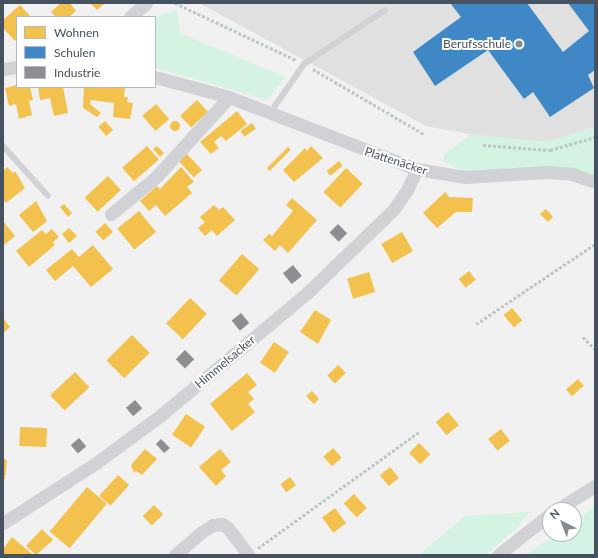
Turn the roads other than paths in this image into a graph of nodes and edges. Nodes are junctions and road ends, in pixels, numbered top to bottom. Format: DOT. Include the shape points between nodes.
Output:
graph roads {
  1 [pos="146,3"];
  2 [pos="385,10"];
  3 [pos="131,16"];
  4 [pos="16,67"];
  5 [pos="3,69"];
  6 [pos="156,77"];
  7 [pos="229,97"];
  8 [pos="270,113"];
  9 [pos="3,146"];
  10 [pos="417,169"];
  11 [pos="595,182"];
  12 [pos="48,196"];
  13 [pos="111,214"];
  14 [pos="595,486"];
  15 [pos="569,502"];
  16 [pos="542,520"];
  17 [pos="3,523"];
  18 [pos="251,554"];
  19 [pos="175,555"];
  20 [pos="498,555"];
  1 -- 3 [label="street"];
  2 -- 8 [label="lane" via="304,64"];
  4 -- 5 [label="street"];
  6 -- 7 [label="street, Plattenäcker"];
  7 -- 8 [label="street, Plattenäcker"];
  7 -- 13 [label="street" via="156,176"];
  8 -- 10 [label="street, Plattenäcker"];
  9 -- 12 [label="lane"];
  10 -- 11 [label="street, Plattenäcker" via="464,176 546,172 572,174"];
  10 -- 17 [label="street, Himmelsacker" via="407,190 392,210 307,293 161,415 84,471"];
  14 -- 15 [label="street"];
  16 -- 20 [label="street"];
  18 -- 19 [label="street" via="222,524 213,525"];
}
